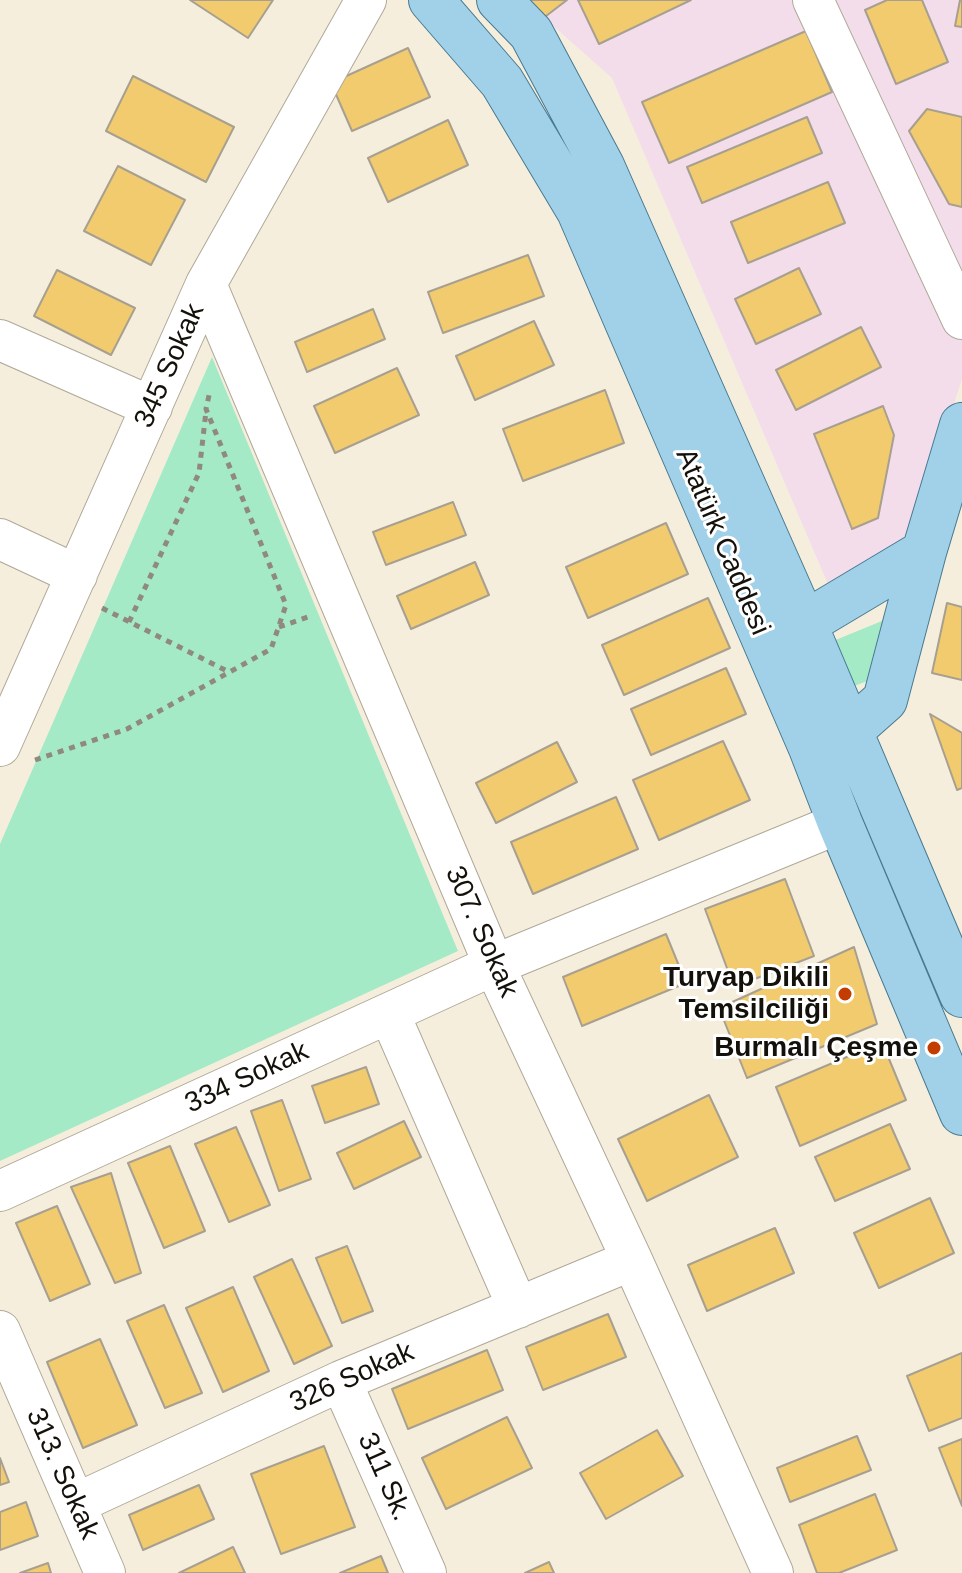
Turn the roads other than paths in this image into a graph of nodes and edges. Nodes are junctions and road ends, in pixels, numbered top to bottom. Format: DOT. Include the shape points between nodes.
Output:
graph roads {
  1 [pos="366,0"];
  2 [pos="431,0"];
  3 [pos="499,0"];
  4 [pos="813,0"];
  5 [pos="206,284"];
  6 [pos="962,319"];
  7 [pos="0,340"];
  8 [pos="152,407"];
  9 [pos="962,425"];
  10 [pos="0,539"];
  11 [pos="924,552"];
  12 [pos="73,583"];
  13 [pos="805,625"];
  14 [pos="767,645"];
  15 [pos="830,739"];
  16 [pos="14,754"];
  17 [pos="840,823"];
  18 [pos="494,965"];
  19 [pos="962,995"];
  20 [pos="389,1013"];
  21 [pos="962,1113"];
  22 [pos="0,1191"];
  23 [pos="632,1260"];
  24 [pos="518,1308"];
  25 [pos="0,1331"];
  26 [pos="341,1381"];
  27 [pos="75,1504"];
  28 [pos="105,1573"];
  29 [pos="426,1573"];
  30 [pos="773,1573"];
  1 -- 5 [label="street, 345 Sokak"];
  2 -- 14 [label="main road, Atatürk Caddesi" via="502,82 579,211"];
  3 -- 13 [label="main road, Atatürk Caddesi" via="531,33 602,166"];
  4 -- 6 [label="street"];
  5 -- 8 [label="street, 345 Sokak"];
  5 -- 18 [label="street, 307. Sokak"];
  7 -- 8 [label="street"];
  8 -- 12 [label="street, 345 Sokak"];
  9 -- 11 [label="main road"];
  10 -- 12 [label="street"];
  11 -- 13 [label="main road"];
  11 -- 15 [label="main road" via="885,700"];
  12 -- 16 [label="street, 345 Sokak"];
  13 -- 14 [label="main road"];
  13 -- 15 [label="main road, Atatürk Caddesi"];
  14 -- 15 [label="main road, Atatürk Caddesi"];
  15 -- 17 [label="main road, Atatürk Caddesi"];
  15 -- 19 [label="main road, Atatürk Caddesi"];
  17 -- 18 [label="street, 334 Sokak"];
  17 -- 21 [label="main road, Atatürk Caddesi"];
  18 -- 20 [label="street, 334 Sokak"];
  18 -- 23 [label="street, 307. Sokak"];
  20 -- 22 [label="street, 334 Sokak"];
  20 -- 24 [label="street"];
  23 -- 24 [label="street, 326 Sokak"];
  23 -- 30 [label="street, 307. Sokak"];
  24 -- 26 [label="street, 326 Sokak"];
  25 -- 27 [label="street, 313. Sokak"];
  26 -- 27 [label="street, 326 Sokak"];
  26 -- 29 [label="street, 311 Sk."];
  27 -- 28 [label="street, 313. Sokak"];
}
